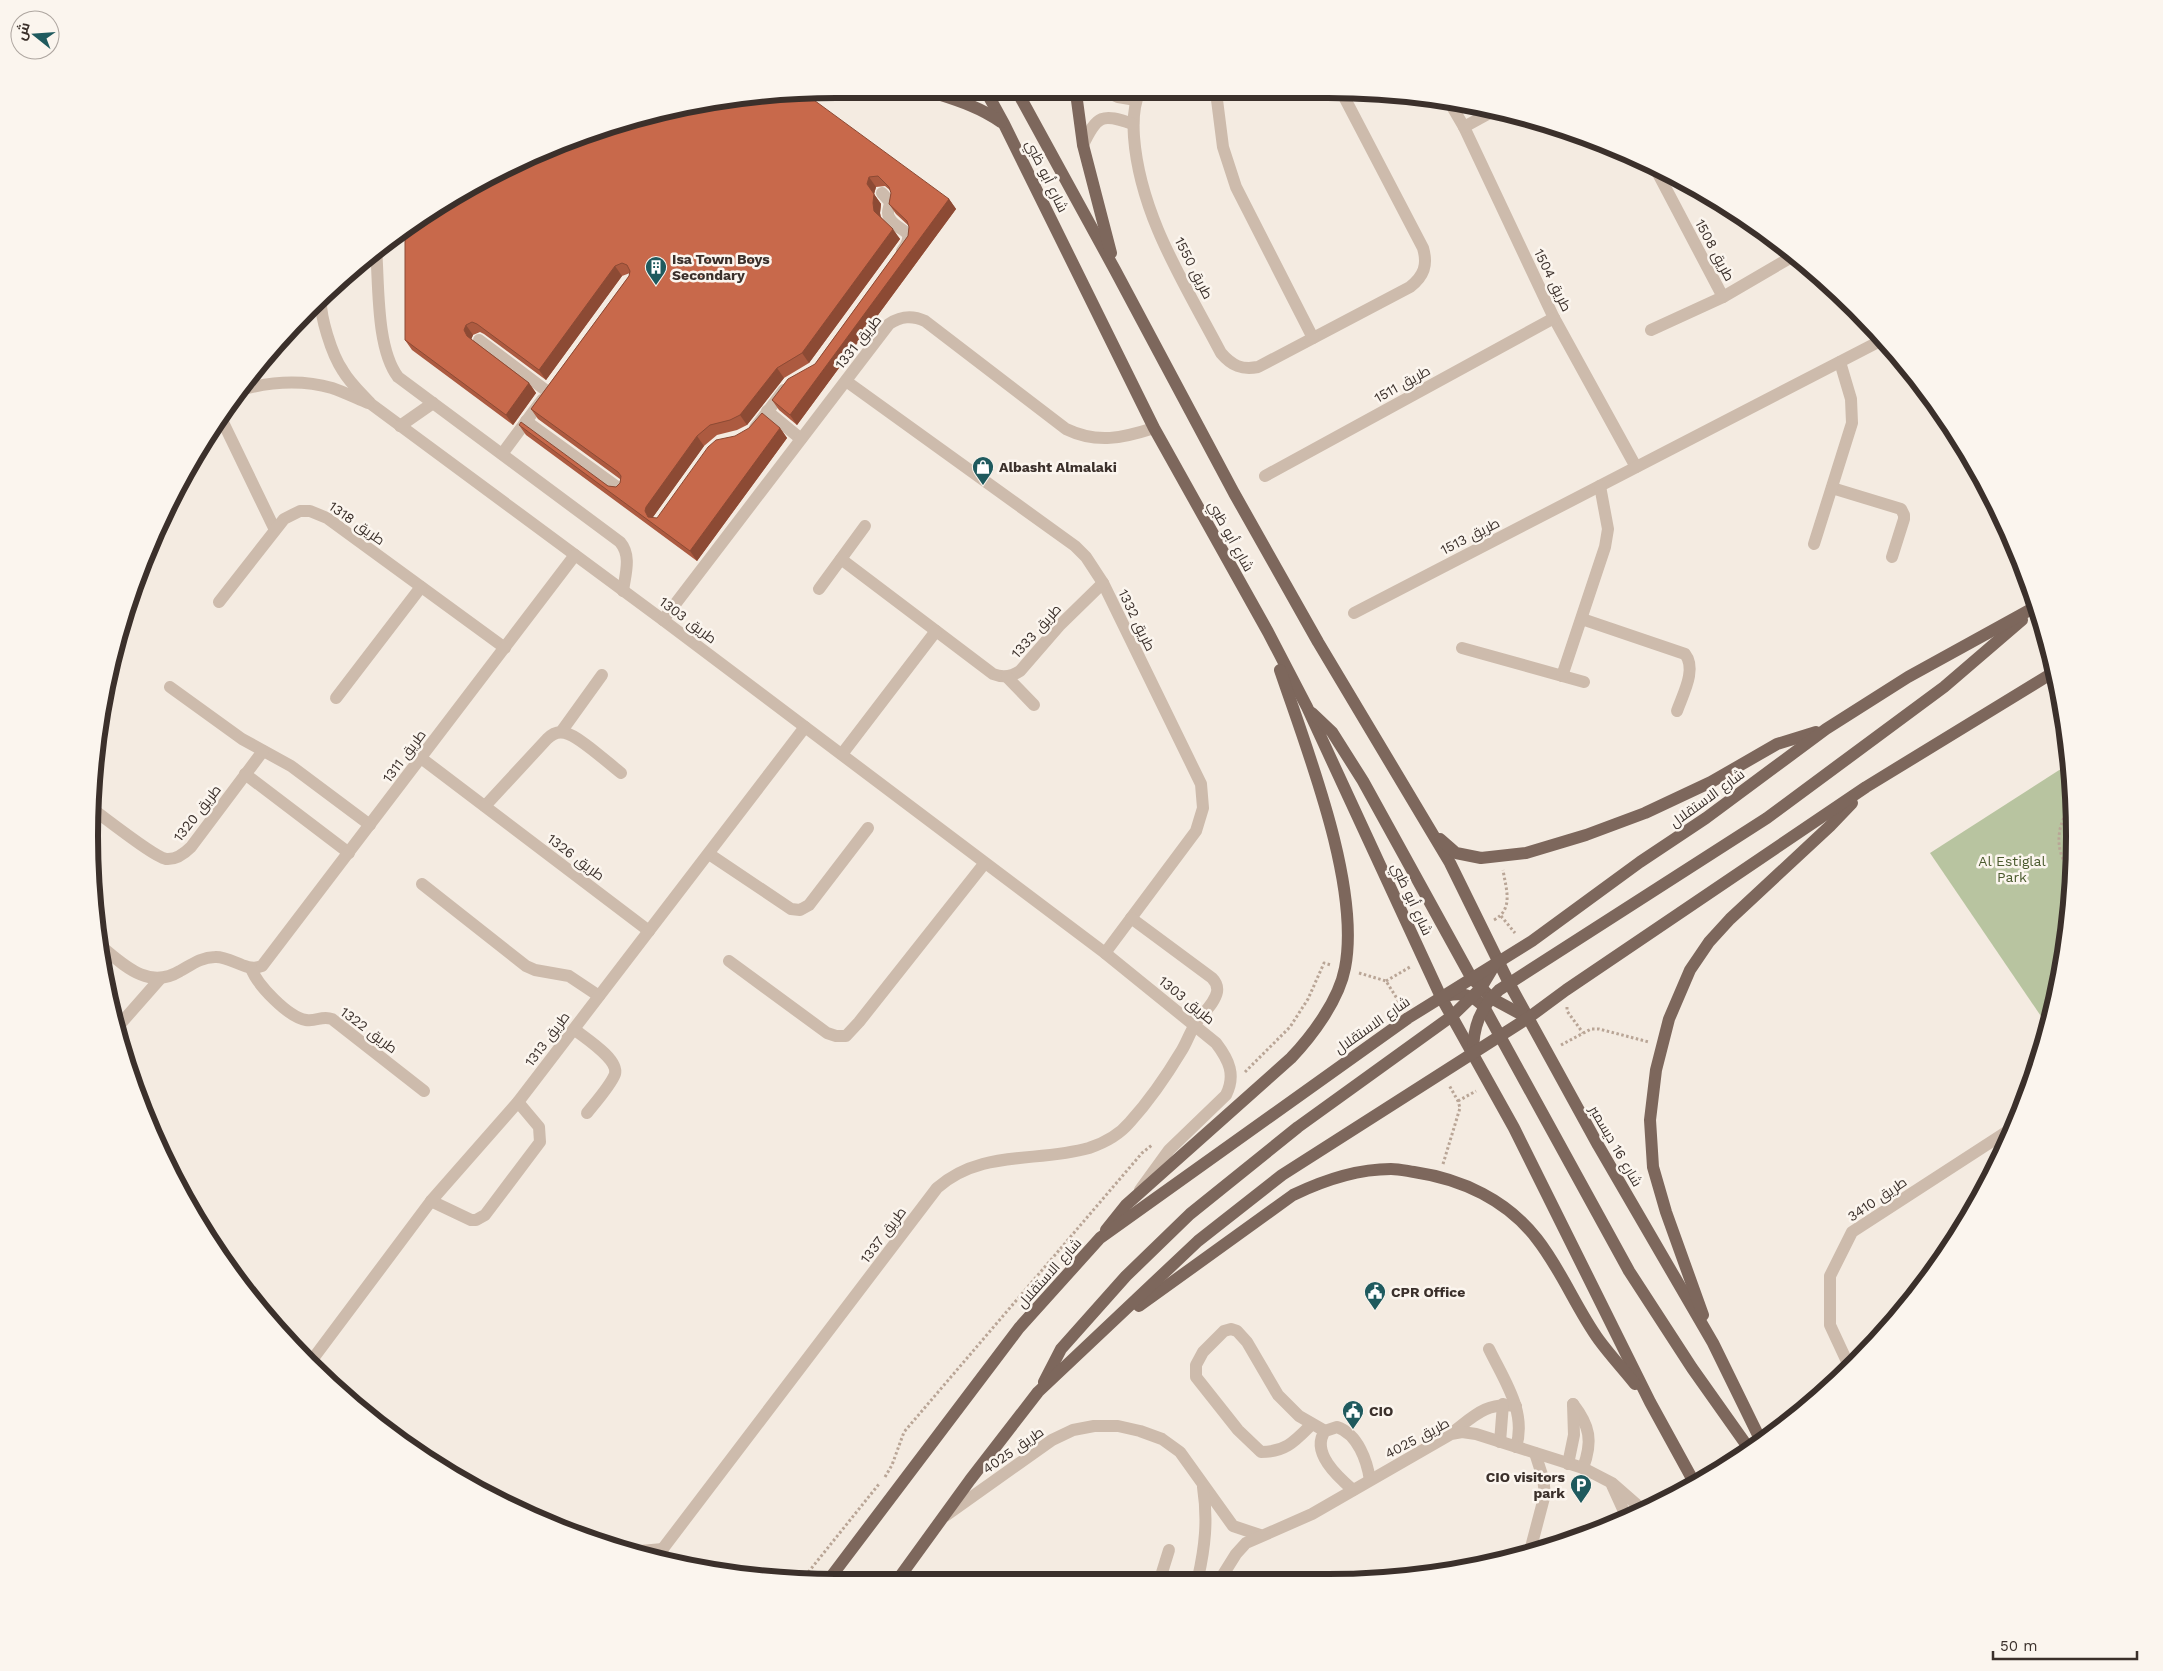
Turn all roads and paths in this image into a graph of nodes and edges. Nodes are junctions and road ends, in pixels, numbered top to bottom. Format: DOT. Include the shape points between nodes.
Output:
graph roads {
  1 [pos="949,98"];
  2 [pos="991,98"];
  3 [pos="1021,98"];
  4 [pos="1077,98"];
  5 [pos="1138,98"];
  6 [pos="1217,98"];
  7 [pos="1345,98"];
  8 [pos="1454,109"];
  9 [pos="1485,115"];
  10 [pos="1004,124"];
  11 [pos="1133,124"];
  12 [pos="1464,127"];
  13 [pos="1083,145"];
  14 [pos="1660,177"];
  15 [pos="882,193"];
  16 [pos="377,258"];
  17 [pos="896,258"];
  18 [pos="1788,259"];
  19 [pos="1115,270"];
  20 [pos="1722,297"];
  21 [pos="321,307"];
  22 [pos="1554,318"];
  23 [pos="1651,330"];
  24 [pos="1313,338"];
  25 [pos="479,340"];
  26 [pos="1876,343"];
  27 [pos="1840,362"];
  28 [pos="794,380"];
  29 [pos="846,381"];
  30 [pos="249,387"];
  31 [pos="433,403"];
  32 [pos="370,404"];
  33 [pos="768,411"];
  34 [pos="526,421"];
  35 [pos="223,423"];
  36 [pos="400,426"];
  37 [pos="1154,428"];
  38 [pos="746,435"];
  39 [pos="801,439"];
  40 [pos="502,454"];
  41 [pos="1636,467"];
  42 [pos="1265,476"];
  43 [pos="1600,486"];
  44 [pos="1832,488"];
  45 [pos="620,489"];
  46 [pos="865,526"];
  47 [pos="275,530"];
  48 [pos="1814,544"];
  49 [pos="575,555"];
  50 [pos="1892,557"];
  51 [pos="841,559"];
  52 [pos="1103,583"];
  53 [pos="421,587"];
  54 [pos="819,589"];
  55 [pos="622,591"];
  56 [pos="219,602"];
  57 [pos="2030,611"];
  58 [pos="2030,612"];
  59 [pos="1354,613"];
  60 [pos="1582,619"];
  61 [pos="663,620"];
  62 [pos="936,631"];
  63 [pos="1268,632"];
  64 [pos="505,648"];
  65 [pos="1462,648"];
  66 [pos="602,675"];
  67 [pos="1562,676"];
  68 [pos="2047,676"];
  69 [pos="1007,677"];
  70 [pos="1584,682"];
  71 [pos="170,687"];
  72 [pos="336,698"];
  73 [pos="1034,705"];
  74 [pos="1307,708"];
  75 [pos="1677,710"];
  76 [pos="805,727"];
  77 [pos="1826,729"];
  78 [pos="562,732"];
  79 [pos="263,750"];
  80 [pos="842,754"];
  81 [pos="422,758"];
  82 [pos="621,773"];
  83 [pos="245,774"];
  84 [pos="1866,787"];
  85 [pos="485,806"];
  86 [pos="98,813"];
  87 [pos="2065,816"];
  88 [pos="1423,817"];
  89 [pos="370,825"];
  90 [pos="868,828"];
  91 [pos="349,853"];
  92 [pos="709,854"];
  93 [pos="2065,861"];
  94 [pos="1450,863"];
  95 [pos="984,864"];
  96 [pos="422,884"];
  97 [pos="1131,918"];
  98 [pos="649,931"];
  99 [pos="107,951"];
  100 [pos="1105,953"];
  101 [pos="729,961"];
  102 [pos="1497,961"];
  103 [pos="251,968"];
  104 [pos="1471,977"];
  105 [pos="159,980"];
  106 [pos="1509,983"];
  107 [pos="1477,992"];
  108 [pos="599,996"];
  109 [pos="1441,997"];
  110 [pos="1487,1002"];
  111 [pos="1452,1016"];
  112 [pos="1528,1018"];
  113 [pos="122,1022"];
  114 [pos="1195,1025"];
  115 [pos="574,1029"];
  116 [pos="1499,1036"];
  117 [pos="1473,1053"];
  118 [pos="424,1091"];
  119 [pos="518,1102"];
  120 [pos="587,1113"];
  121 [pos="2001,1135"];
  122 [pos="1136,1196"];
  123 [pos="431,1201"];
  124 [pos="1100,1238"];
  125 [pos="1100,1334"];
  126 [pos="1712,1343"];
  127 [pos="1489,1349"];
  128 [pos="314,1357"];
  129 [pos="1846,1360"];
  130 [pos="1038,1392"];
  131 [pos="1650,1402"];
  132 [pos="1510,1405"];
  133 [pos="1312,1424"];
  134 [pos="1325,1432"];
  135 [pos="1450,1434"];
  136 [pos="1758,1435"];
  137 [pos="1500,1442"];
  138 [pos="1745,1444"];
  139 [pos="1516,1447"];
  140 [pos="1535,1453"];
  141 [pos="1568,1464"];
  142 [pos="1583,1468"];
  143 [pos="1691,1477"];
  144 [pos="1370,1480"];
  145 [pos="1612,1483"];
  146 [pos="1203,1485"];
  147 [pos="1353,1490"];
  148 [pos="1637,1505"];
  149 [pos="1624,1511"];
  150 [pos="943,1518"];
  151 [pos="1260,1535"];
  152 [pos="1532,1544"];
  153 [pos="1168,1550"];
  154 [pos="661,1552"];
  155 [pos="833,1574"];
  156 [pos="902,1574"];
  157 [pos="1161,1574"];
  158 [pos="1199,1574"];
  159 [pos="1224,1574"];
  1 -- 10 [label="main road" via="982,110"];
  2 -- 10 [label="main road, شارع أبو ظبي"];
  3 -- 19 [label="main road, شارع أبو ظبي"];
  4 -- 13 [label="main road"];
  5 -- 11 [label="street, طريق 1550"];
  6 -- 24 [label="street" via="1223,147 1236,187"];
  7 -- 24 [label="street, طريق 1550" via="1426,259 1419,280 1410,287"];
  8 -- 12 [label="street, طريق 1504"];
  9 -- 12 [label="street"];
  10 -- 37 [label="main road, شارع أبو ظبي"];
  11 -- 13 [label="street" via="1114,117 1100,118"];
  11 -- 24 [label="street, طريق 1550" via="1141,181 1158,231 1228,362 1248,369 1258,367"];
  12 -- 22 [label="street, طريق 1504"];
  13 -- 19 [label="main road"];
  14 -- 20 [label="street, طريق 1508"];
  15 -- 17 [label="street" via="890,202 889,218 908,237"];
  16 -- 31 [label="street" via="386,356 398,377"];
  18 -- 20 [label="street"];
  19 -- 88 [label="main road, شارع أبو ظبي" via="1234,493 1318,642"];
  20 -- 23 [label="street"];
  21 -- 32 [label="street, طريق 1303" via="328,337 342,370"];
  22 -- 41 [label="street, طريق 1504"];
  22 -- 42 [label="street, طريق 1511"];
  25 -- 34 [label="street" via="551,388"];
  26 -- 27 [label="street, طريق 1513"];
  27 -- 41 [label="street, طريق 1513"];
  27 -- 44 [label="street" via="1851,399 1852,423"];
  28 -- 33 [label="street"];
  29 -- 37 [label="street, طريق 1331" via="889,324 911,317 926,322 1066,429 1096,439 1115,439"];
  29 -- 39 [label="street, طريق 1331"];
  29 -- 52 [label="street, طريق 1332" via="1075,546"];
  30 -- 32 [label="street, طريق 1303" via="264,383 298,383 332,388"];
  31 -- 36 [label="street"];
  31 -- 40 [label="street"];
  32 -- 36 [label="street, طريق 1303"];
  33 -- 38 [label="street"];
  33 -- 39 [label="street"];
  34 -- 40 [label="street"];
  34 -- 45 [label="street"];
  35 -- 47 [label="street"];
  36 -- 49 [label="street, طريق 1303"];
  37 -- 63 [label="main road, شارع أبو ظبي"];
  39 -- 61 [label="street, طريق 1331"];
  40 -- 55 [label="street" via="620,542 627,558"];
  41 -- 43 [label="street, طريق 1513"];
  43 -- 59 [label="street, طريق 1513"];
  43 -- 60 [label="street" via="1608,529"];
  44 -- 48 [label="street"];
  44 -- 50 [label="street" via="1901,509 1904,519"];
  46 -- 51 [label="street"];
  47 -- 53 [label="street, طريق 1318" via="291,514 319,513"];
  47 -- 56 [label="street, طريق 1318"];
  49 -- 55 [label="street, طريق 1303"];
  49 -- 64 [label="street, طريق 1311"];
  51 -- 54 [label="street"];
  51 -- 62 [label="street, طريق 1333"];
  52 -- 69 [label="street, طريق 1333" via="1059,626 1020,671"];
  52 -- 97 [label="street, طريق 1332" via="1204,796 1196,831"];
  53 -- 64 [label="street, طريق 1318"];
  53 -- 72 [label="street"];
  55 -- 61 [label="street, طريق 1303"];
  57 -- 77 [label="main road, شارع الاستقلال" via="1908,676"];
  58 -- 106 [label="main road" via="1944,687 1768,818"];
  60 -- 67 [label="street"];
  60 -- 75 [label="street" via="1685,654 1691,668"];
  61 -- 76 [label="street, طريق 1303"];
  62 -- 69 [label="street, طريق 1333" via="994,674"];
  62 -- 80 [label="street"];
  63 -- 74 [label="main road, شارع أبو ظبي"];
  63 -- 122 [label="main road" via="1311,764 1344,889 1348,925 1345,969 1326,1013 1309,1039"];
  64 -- 81 [label="street, طريق 1311"];
  65 -- 67 [label="street"];
  66 -- 78 [label="street"];
  67 -- 70 [label="street"];
  68 -- 84 [label="main road"];
  69 -- 73 [label="street"];
  71 -- 79 [label="street"];
  74 -- 104 [label="main road" via="1332,732 1363,781"];
  74 -- 109 [label="main road, شارع أبو ظبي"];
  76 -- 80 [label="street, طريق 1303"];
  76 -- 92 [label="street, طريق 1313"];
  77 -- 88 [label="main road" via="1777,744 1711,782 1645,813 1526,853 1481,858 1456,853 1445,845"];
  77 -- 102 [label="main road, شارع الاستقلال" via="1532,941"];
  78 -- 82 [label="street" via="572,735"];
  78 -- 85 [label="street" via="546,738"];
  79 -- 83 [label="street, طريق 1320"];
  79 -- 89 [label="street" via="291,766"];
  80 -- 95 [label="street, طريق 1303"];
  81 -- 85 [label="street, طريق 1326"];
  81 -- 89 [label="street, طريق 1311"];
  83 -- 86 [label="street, طريق 1320" via="190,847 174,858 159,856"];
  83 -- 91 [label="street"];
  84 -- 112 [label="main road"];
  84 -- 126 [label="main road" via="1709,942 1690,970 1668,1019 1656,1070 1650,1120 1653,1167"];
  85 -- 98 [label="street, طريق 1326"];
  87 -- 93 [label="path" via="2059,834"];
  88 -- 94 [label="main road, شارع أبو ظبي"];
  89 -- 91 [label="street, طريق 1311"];
  90 -- 92 [label="street" via="809,905 800,910 791,910"];
  91 -- 103 [label="street, طريق 1311" via="267,962"];
  92 -- 98 [label="street, طريق 1313"];
  94 -- 102 [label="main road, شارع 16 ديسمبر"];
  95 -- 100 [label="street, طريق 1303"];
  95 -- 101 [label="street" via="846,1036 827,1033"];
  96 -- 108 [label="street" via="526,966 569,976"];
  97 -- 100 [label="street, طريق 1332"];
  97 -- 114 [label="street, طريق 1337" via="1216,982 1215,998"];
  98 -- 108 [label="street, طريق 1313"];
  99 -- 105 [label="street" via="128,968"];
  100 -- 114 [label="street, طريق 1303"];
  102 -- 104 [label="main road, شارع الاستقلال"];
  102 -- 106 [label="main road, شارع 16 ديسمبر"];
  102 -- 107 [label="main road"];
  103 -- 105 [label="street" via="217,956 205,958 172,977"];
  103 -- 118 [label="street, طريق 1322" via="263,989 297,1016 305,1020 332,1019"];
  104 -- 107 [label="main road"];
  104 -- 109 [label="main road, شارع الاستقلال"];
  105 -- 113 [label="street"];
  106 -- 110 [label="main road"];
  106 -- 112 [label="main road, شارع 16 ديسمبر"];
  107 -- 109 [label="main road"];
  107 -- 110 [label="main road"];
  107 -- 111 [label="main road"];
  108 -- 115 [label="street, طريق 1313"];
  109 -- 111 [label="main road"];
  109 -- 124 [label="main road, شارع الاستقلال"];
  110 -- 112 [label="main road"];
  110 -- 116 [label="main road"];
  110 -- 117 [label="main road" via="1477,1021"];
  111 -- 117 [label="main road"];
  111 -- 130 [label="main road" via="1298,1127 1190,1214 1126,1276 1061,1349"];
  112 -- 116 [label="main road"];
  112 -- 126 [label="main road, شارع 16 ديسمبر"];
  114 -- 122 [label="street, طريق 1303" via="1223,1053 1231,1073 1230,1088 1221,1101 1169,1150"];
  114 -- 154 [label="street, طريق 1337" via="1154,1092 1130,1122 1112,1138 1078,1150 978,1164 956,1173 937,1188"];
  115 -- 119 [label="street, طريق 1313"];
  115 -- 120 [label="street" via="613,1060 615,1068 614,1077"];
  116 -- 117 [label="main road"];
  116 -- 138 [label="main road" via="1630,1271"];
  117 -- 125 [label="main road" via="1282,1175 1198,1241"];
  117 -- 131 [label="main road" via="1514,1128"];
  119 -- 123 [label="street, طريق 1313"];
  119 -- 123 [label="street" via="539,1127 540,1142 485,1215 472,1220"];
  121 -- 129 [label="street, طريق 3410" via="1852,1232 1830,1276 1830,1325"];
  122 -- 124 [label="main road" via="1116,1214"];
  123 -- 128 [label="street, طريق 1313"];
  124 -- 155 [label="main road, شارع الاستقلال" via="1019,1328"];
  125 -- 130 [label="main road"];
  125 -- 131 [label="main road" via="1293,1195 1324,1182 1392,1169 1439,1176 1470,1187 1501,1204 1537,1238 1598,1339"];
  126 -- 136 [label="main road, شارع 16 ديسمبر"];
  127 -- 132 [label="street"];
  130 -- 150 [label="main road"];
  131 -- 143 [label="main road"];
  132 -- 135 [label="street" via="1484,1409"];
  132 -- 137 [label="street"];
  132 -- 139 [label="street" via="1520,1426"];
  133 -- 133 [label="street" via="1296,1440 1276,1452 1261,1452 1238,1430 1196,1377 1196,1365 1203,1352 1224,1331 1238,1331 1278,1395"];
  133 -- 134 [label="street"];
  134 -- 144 [label="street" via="1337,1427 1349,1434 1365,1457"];
  134 -- 147 [label="street" via="1319,1444 1321,1451"];
  135 -- 137 [label="street, طريق 4025" via="1462,1432"];
  135 -- 144 [label="street, طريق 4025"];
  137 -- 139 [label="street, طريق 4025"];
  139 -- 140 [label="street, طريق 4025"];
  140 -- 141 [label="street, طريق 4025"];
  140 -- 152 [label="street" via="1545,1494"];
  141 -- 142 [label="street, طريق 4025"];
  141 -- 142 [label="street" via="1574,1434 1573,1404 1589,1434"];
  142 -- 145 [label="street, طريق 4025"];
  144 -- 147 [label="street, طريق 4025"];
  145 -- 148 [label="street, طريق 4025"];
  145 -- 149 [label="street"];
  146 -- 150 [label="street, طريق 4025" via="1180,1452 1162,1439 1140,1430 1094,1426 1073,1430 1052,1440"];
  146 -- 151 [label="street, طريق 4025" via="1232,1526"];
  146 -- 158 [label="street, طريق 4025" via="1207,1530"];
  147 -- 151 [label="street, طريق 4025" via="1312,1514"];
  150 -- 156 [label="main road"];
  151 -- 159 [label="street, طريق 4025" via="1246,1543"];
  153 -- 157 [label="street"];
}
